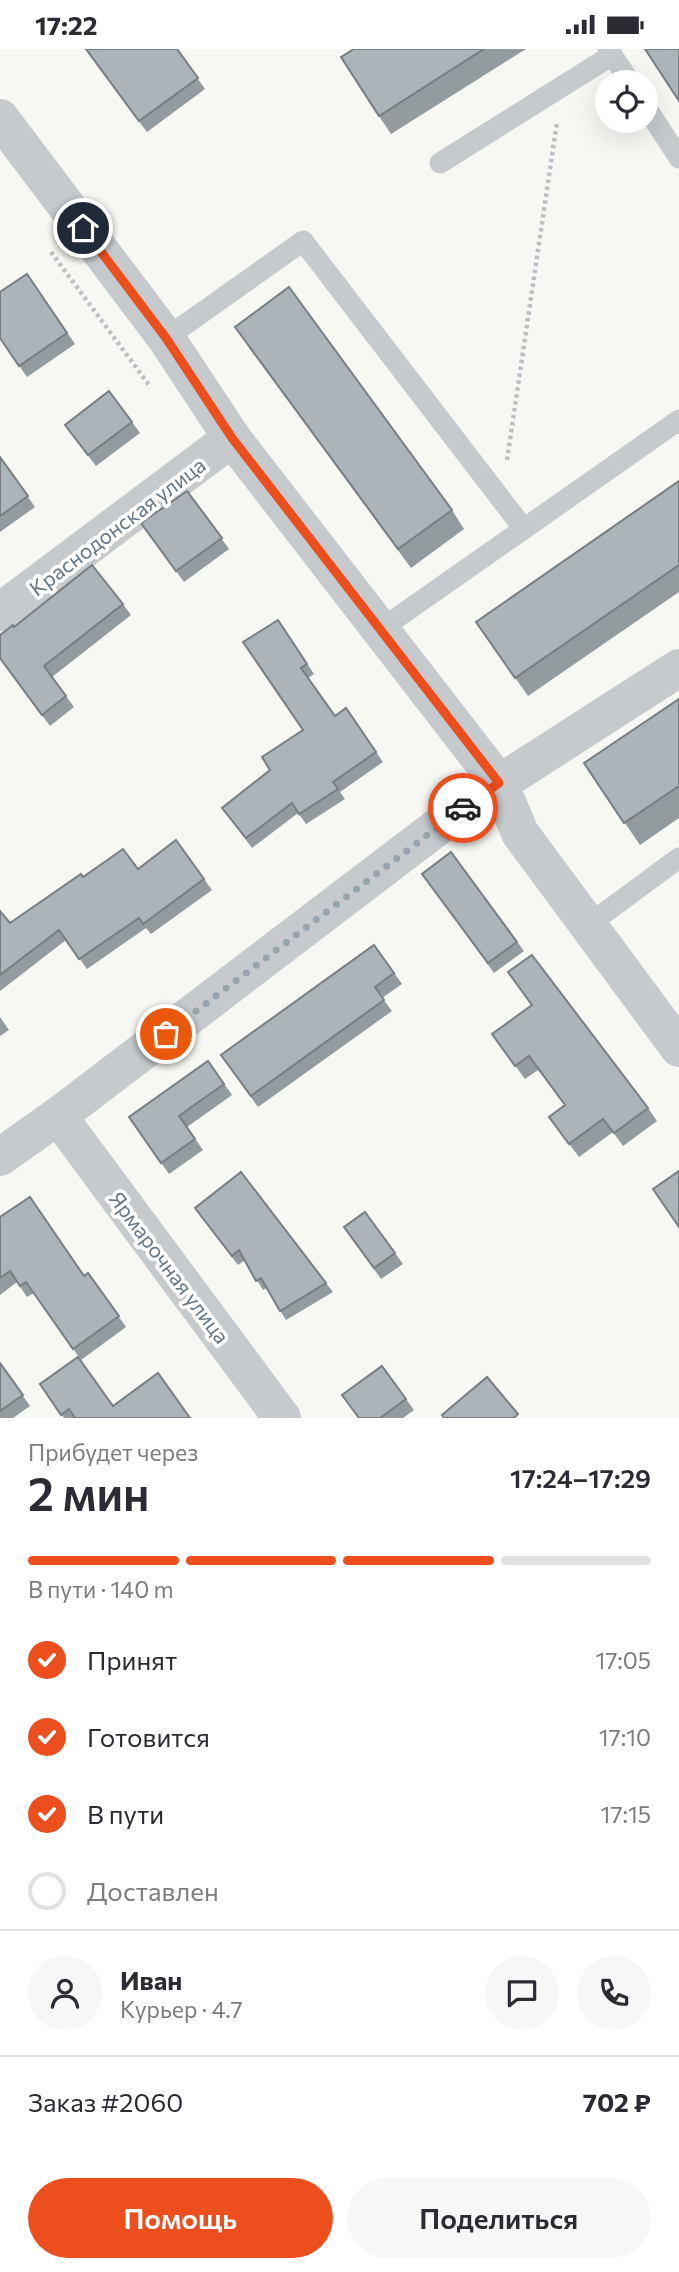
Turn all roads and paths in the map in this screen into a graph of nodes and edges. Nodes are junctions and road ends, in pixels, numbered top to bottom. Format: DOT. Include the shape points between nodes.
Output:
graph roads {
  1 [pos="610,52"];
  2 [pos="622,70"];
  3 [pos="562,87"];
  4 [pos="0,118"];
  5 [pos="658,125"];
  6 [pos="679,157"];
  7 [pos="440,163"];
  8 [pos="166,338"];
  9 [pos="679,420"];
  10 [pos="232,438"];
  11 [pos="501,499"];
  12 [pos="524,529"];
  13 [pos="0,613"];
  14 [pos="381,629"];
  15 [pos="679,668"];
  16 [pos="499,783"];
  17 [pos="679,858"];
  18 [pos="588,925"];
  19 [pos="672,1025"];
  20 [pos="58,1116"];
  21 [pos="0,1157"];
  22 [pos="282,1418"];
  1 -- 2 [label="lane"];
  1 -- 3 [label="lane"];
  3 -- 7 [label="lane"];
  3 -- 11 [label="path"];
  4 -- 8 [label="street"];
  5 -- 6 [label="lane"];
  8 -- 10 [label="street"];
  8 -- 11 [label="lane" via="303,241"];
  9 -- 12 [label="lane"];
  10 -- 13 [label="street, Краснодонская улица"];
  10 -- 14 [label="street"];
  11 -- 12 [label="lane"];
  12 -- 14 [label="lane"];
  14 -- 16 [label="street"];
  15 -- 16 [label="street"];
  16 -- 18 [label="street" via="520,833"];
  16 -- 20 [label="street"];
  17 -- 18 [label="lane"];
  18 -- 19 [label="street"];
  20 -- 21 [label="street"];
  20 -- 22 [label="street, Ярмарочная улица"];
}
